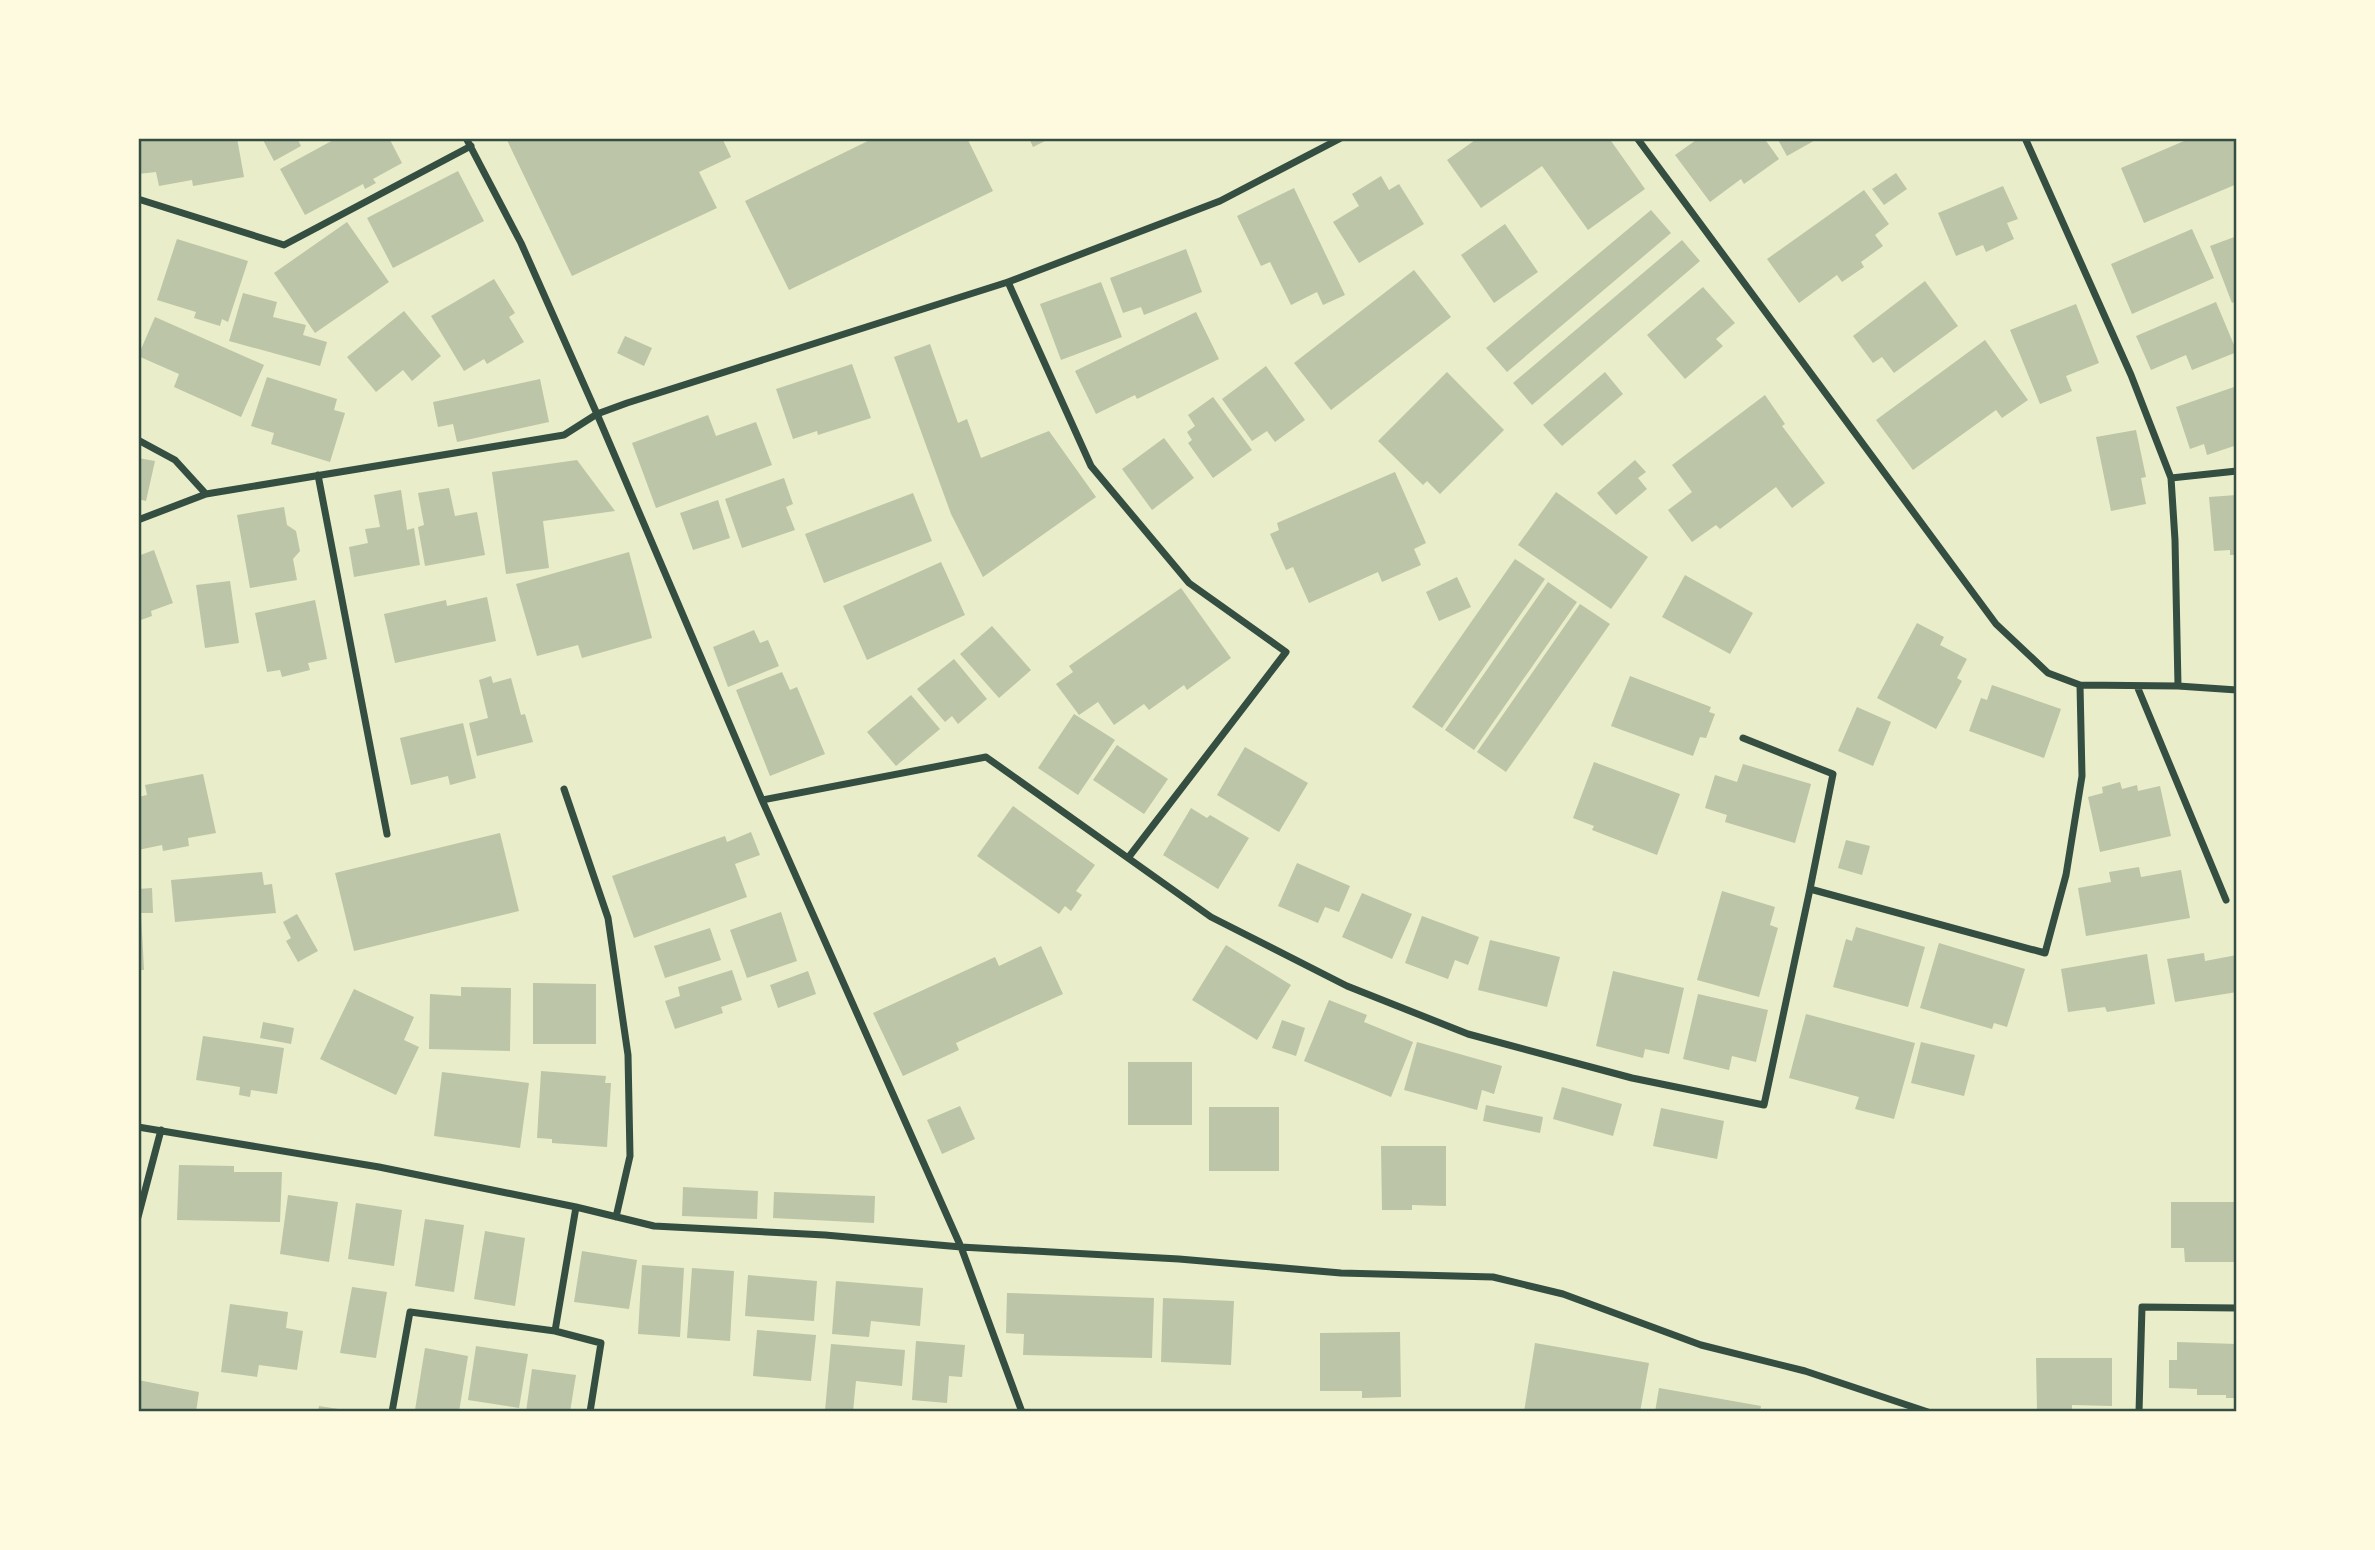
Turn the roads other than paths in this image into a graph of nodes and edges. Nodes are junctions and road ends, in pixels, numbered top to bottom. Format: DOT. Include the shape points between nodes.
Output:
graph roads {
  1 [pos="466,138"];
  2 [pos="1341,138"];
  3 [pos="1637,138"];
  4 [pos="2025,138"];
  5 [pos="471,146"];
  6 [pos="138,199"];
  7 [pos="1008,282"];
  8 [pos="597,414"];
  9 [pos="138,440"];
  10 [pos="2237,471"];
  11 [pos="318,475"];
  12 [pos="2171,478"];
  13 [pos="206,494"];
  14 [pos="138,520"];
  15 [pos="2080,685"];
  16 [pos="2137,685"];
  17 [pos="2178,685"];
  18 [pos="2237,690"];
  19 [pos="1742,738"];
  20 [pos="564,789"];
  21 [pos="762,800"];
  22 [pos="387,834"];
  23 [pos="1128,858"];
  24 [pos="1810,889"];
  25 [pos="2225,900"];
  26 [pos="138,1127"];
  27 [pos="161,1130"];
  28 [pos="576,1207"];
  29 [pos="138,1217"];
  30 [pos="616,1217"];
  31 [pos="961,1247"];
  32 [pos="2237,1308"];
  33 [pos="555,1331"];
  34 [pos="392,1412"];
  35 [pos="590,1412"];
  36 [pos="1022,1412"];
  37 [pos="1928,1412"];
  38 [pos="2138,1412"];
  1 -- 5 [label="street"];
  2 -- 7 [label="street" via="1220,201"];
  3 -- 15 [label="street" via="1996,624 2048,673"];
  4 -- 12 [label="street" via="2131,375"];
  5 -- 6 [label="street" via="284,244"];
  5 -- 8 [label="street" via="521,243"];
  7 -- 8 [label="street"];
  7 -- 23 [label="street" via="1091,466 1189,583 1286,652"];
  8 -- 11 [label="street" via="564,435"];
  8 -- 21 [label="street"];
  9 -- 13 [label="street" via="175,460"];
  10 -- 12 [label="street"];
  11 -- 13 [label="street"];
  11 -- 22 [label="street"];
  12 -- 17 [label="street"];
  13 -- 14 [label="street"];
  15 -- 16 [label="street"];
  15 -- 24 [label="street" via="2082,776 2066,875 2045,953"];
  16 -- 17 [label="street"];
  16 -- 25 [label="street"];
  17 -- 18 [label="street"];
  19 -- 24 [label="street" via="1833,774"];
  20 -- 30 [label="street" via="608,919 628,1055 630,1156"];
  21 -- 23 [label="street" via="986,757"];
  21 -- 31 [label="street"];
  23 -- 24 [label="street" via="1212,917 1347,986 1468,1034 1632,1078 1764,1105"];
  26 -- 27 [label="street"];
  27 -- 28 [label="street"];
  27 -- 29 [label="street"];
  28 -- 30 [label="street"];
  28 -- 33 [label="street"];
  30 -- 31 [label="street" via="654,1226"];
  31 -- 36 [label="street"];
  31 -- 37 [label="street" via="1341,1273 1493,1277 1563,1294 1701,1345 1805,1371"];
  32 -- 38 [label="street" via="2142,1307"];
  33 -- 34 [label="street" via="410,1312"];
  33 -- 35 [label="street" via="601,1343"];
}
